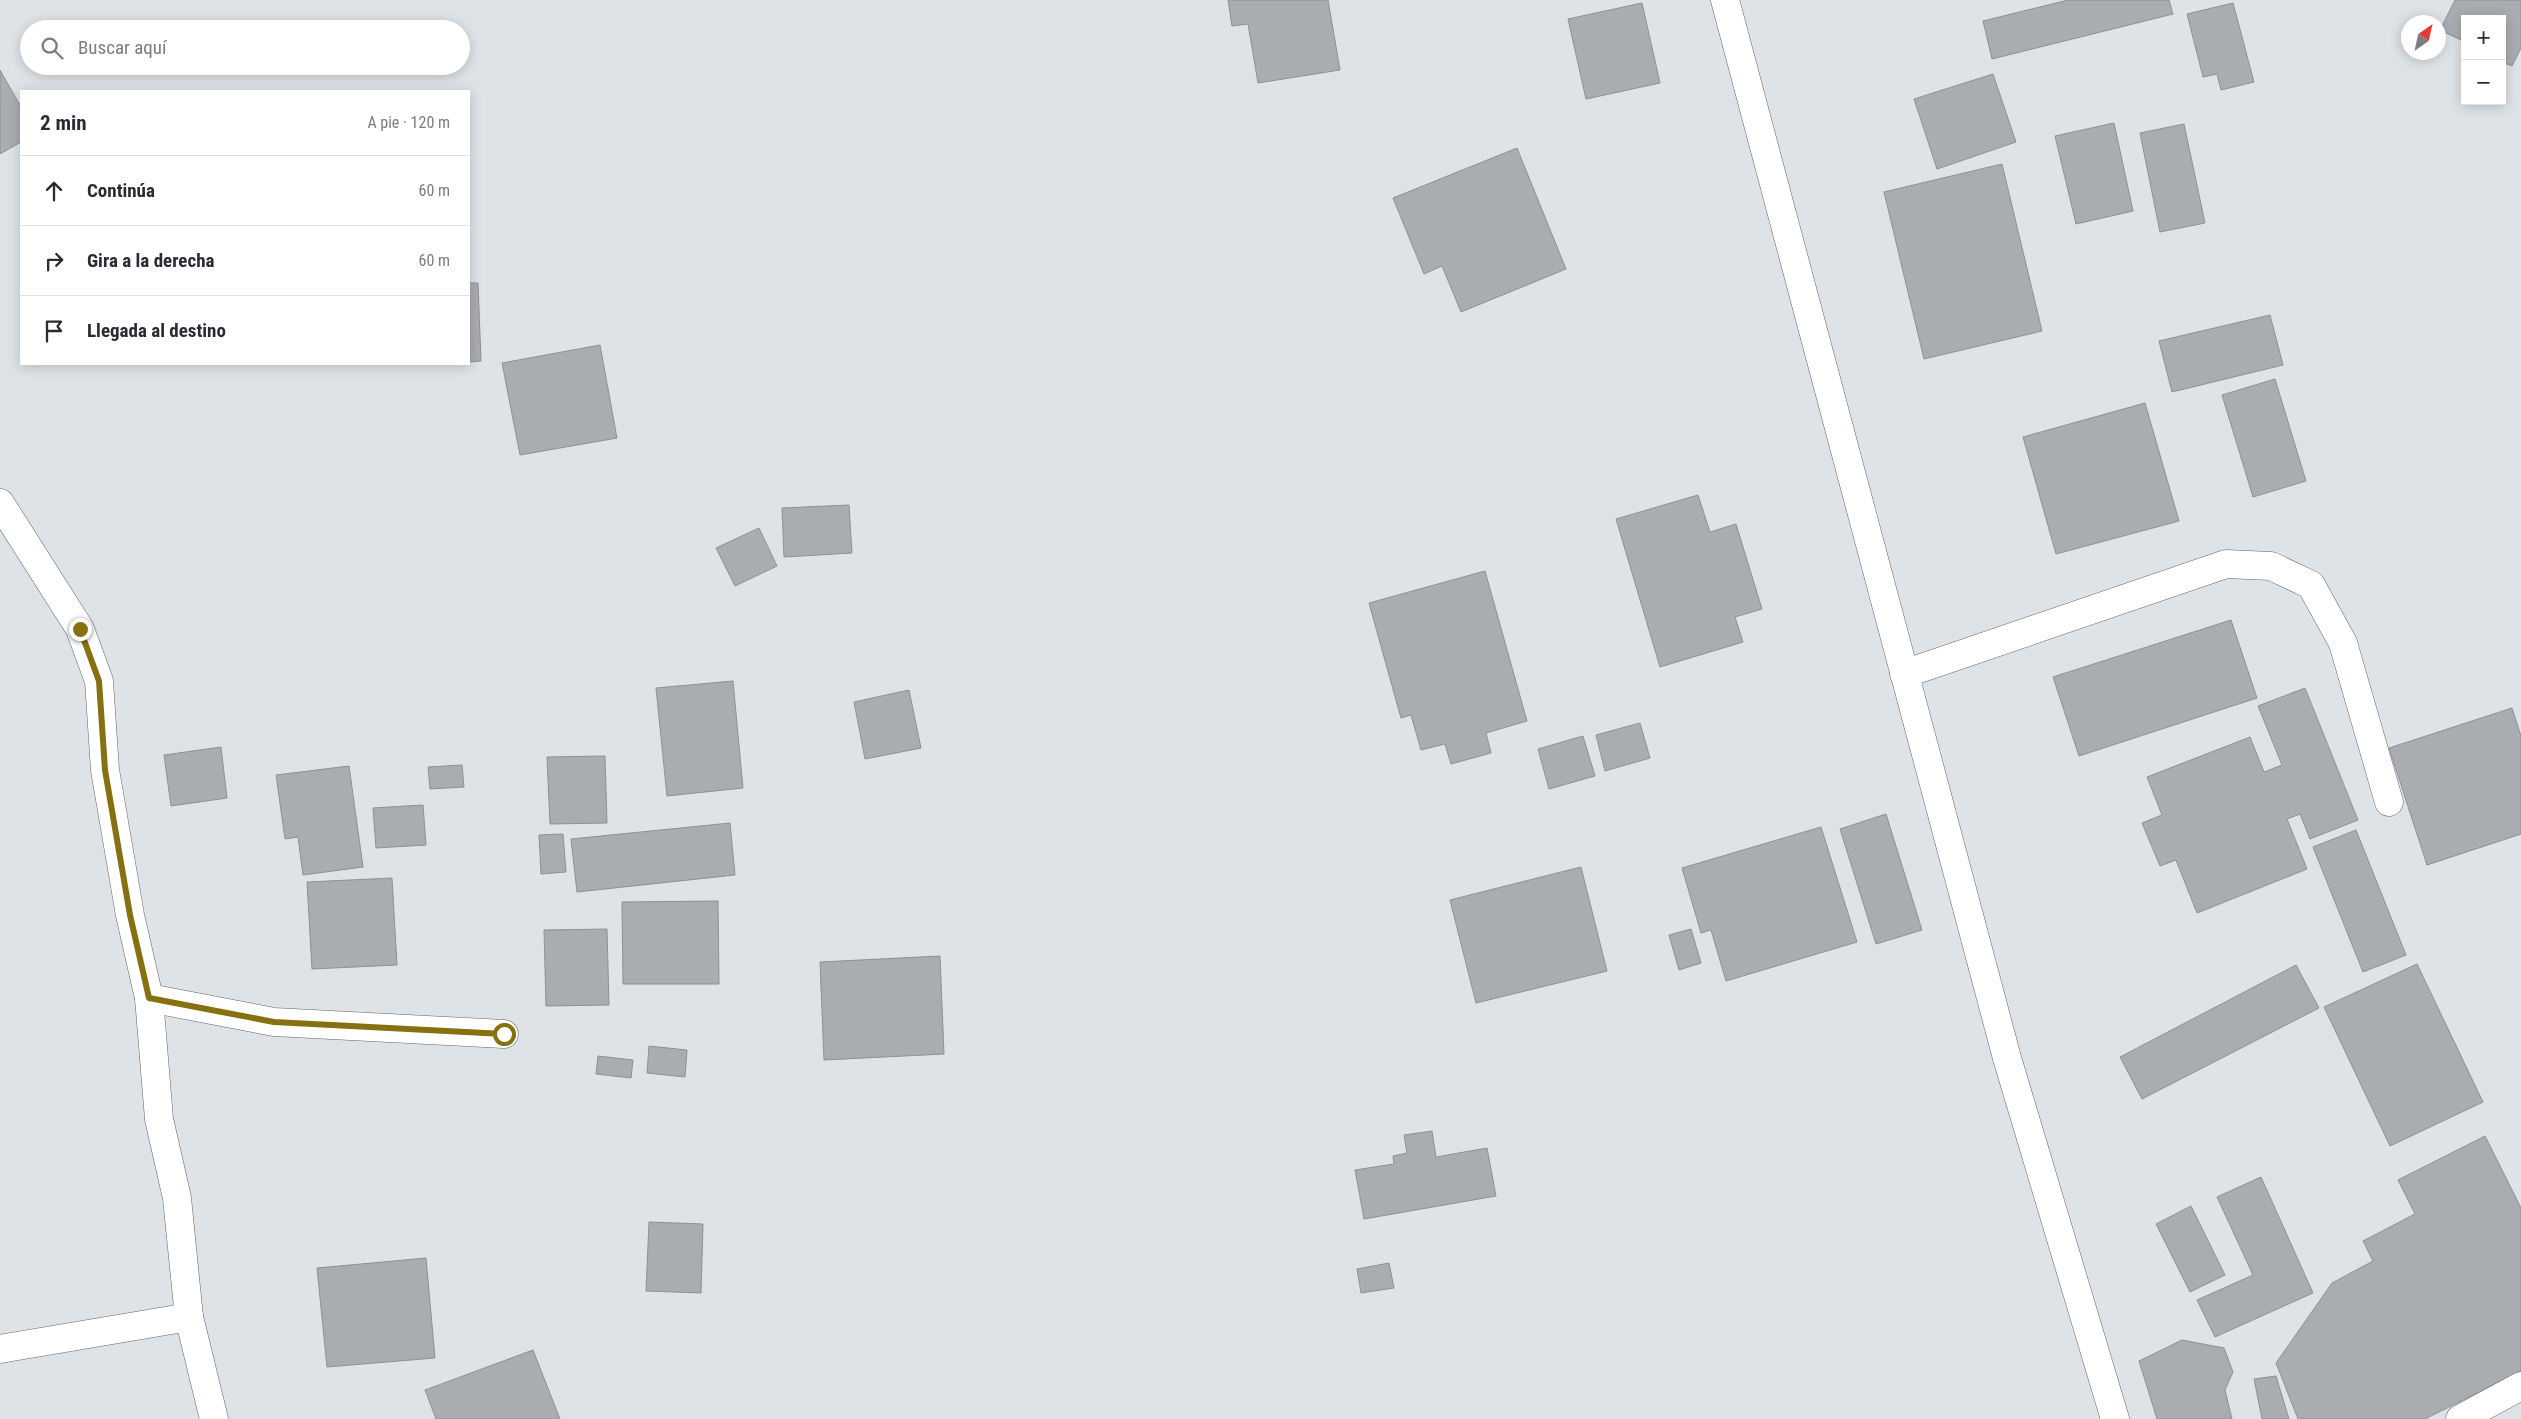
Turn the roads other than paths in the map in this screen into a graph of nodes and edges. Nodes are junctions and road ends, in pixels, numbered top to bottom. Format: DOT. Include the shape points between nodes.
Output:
graph roads {
  1 [pos="1725,0"];
  2 [pos="0,503"];
  3 [pos="1904,674"];
  4 [pos="2389,802"];
  5 [pos="149,998"];
  6 [pos="504,1034"];
  7 [pos="189,1317"];
  8 [pos="0,1349"];
  9 [pos="2521,1386"];
  10 [pos="214,1419"];
  11 [pos="2115,1419"];
  12 [pos="2460,1419"];
  1 -- 3 [label="street"];
  2 -- 5 [label="street" via="80,629 99,681 105,770 130,915"];
  3 -- 4 [label="street" via="2226,564 2271,566 2311,585 2343,643"];
  3 -- 11 [label="street" via="2007,1058"];
  5 -- 6 [label="street" via="274,1022"];
  5 -- 7 [label="street" via="159,1119 177,1198"];
  7 -- 8 [label="street"];
  7 -- 10 [label="street"];
  9 -- 12 [label="street"];
}
